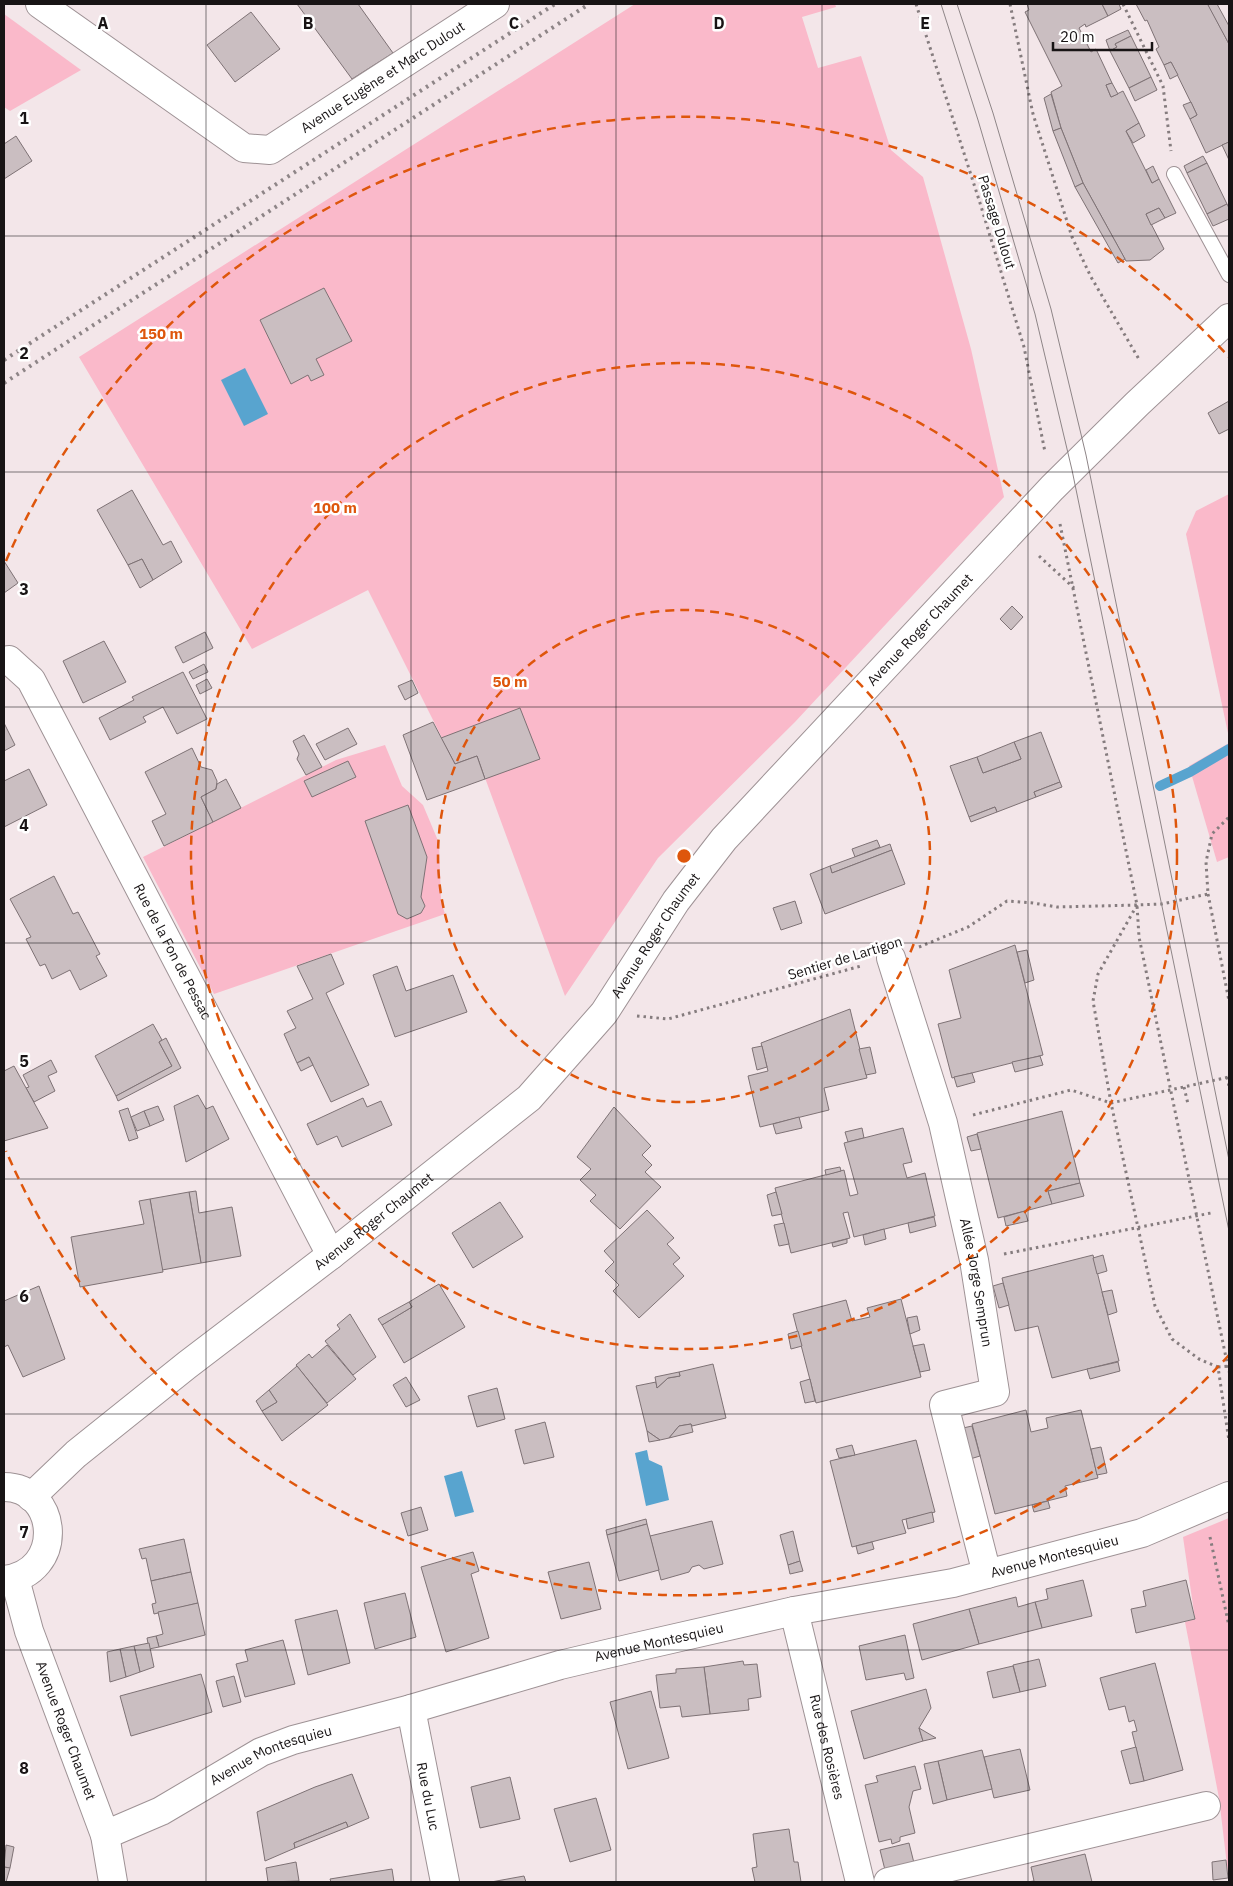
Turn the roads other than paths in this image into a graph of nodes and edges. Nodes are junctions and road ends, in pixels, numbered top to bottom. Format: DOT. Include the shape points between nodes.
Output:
graph roads {
  1 [pos="40,4"];
  2 [pos="495,4"];
  3 [pos="1174,174"];
  4 [pos="1229,275"];
  5 [pos="1229,318"];
  6 [pos="4,661"];
  7 [pos="891,958"];
  8 [pos="331,1255"];
  9 [pos="4,1487"];
  10 [pos="1229,1496"];
  11 [pos="31,1497"];
  12 [pos="987,1574"];
  13 [pos="9,1580"];
  14 [pos="794,1611"];
  15 [pos="411,1709"];
  16 [pos="1206,1806"];
  17 [pos="105,1835"];
  18 [pos="113,1882"];
  19 [pos="445,1882"];
  20 [pos="860,1882"];
  21 [pos="888,1882"];
  1 -- 2 [label="street, Avenue Eugène et Marc Dulout" via="244,148 270,150"];
  3 -- 4 [label="lane"];
  5 -- 8 [label="street, Avenue Roger Chaumet" via="1052,488 724,839 676,901 604,1013 529,1098"];
  6 -- 8 [label="street, Rue de la Fon de Pessac" via="9,660 31,680"];
  7 -- 12 [label="street, Allée Jorge Semprun" via="943,1123 974,1260 994,1392 944,1405"];
  8 -- 11 [label="street, Avenue Roger Chaumet" via="83,1448"];
  9 -- 11 [label="street" via="21,1490"];
  10 -- 12 [label="street, Avenue Montesquieu" via="1142,1533"];
  11 -- 13 [label="street, Avenue Roger Chaumet" via="47,1521 46,1550 39,1563 28,1572"];
  12 -- 14 [label="street, Avenue Montesquieu"];
  13 -- 17 [label="street, Avenue Roger Chaumet"];
  14 -- 15 [label="street, Avenue Montesquieu" via="560,1665"];
  14 -- 20 [label="street, Rue des Rosières"];
  15 -- 17 [label="street, Avenue Montesquieu" via="292,1740 261,1752 161,1811"];
  15 -- 19 [label="street, Rue du Luc"];
  16 -- 21 [label="street"];
  17 -- 18 [label="street, Avenue Roger Chaumet"];
}
